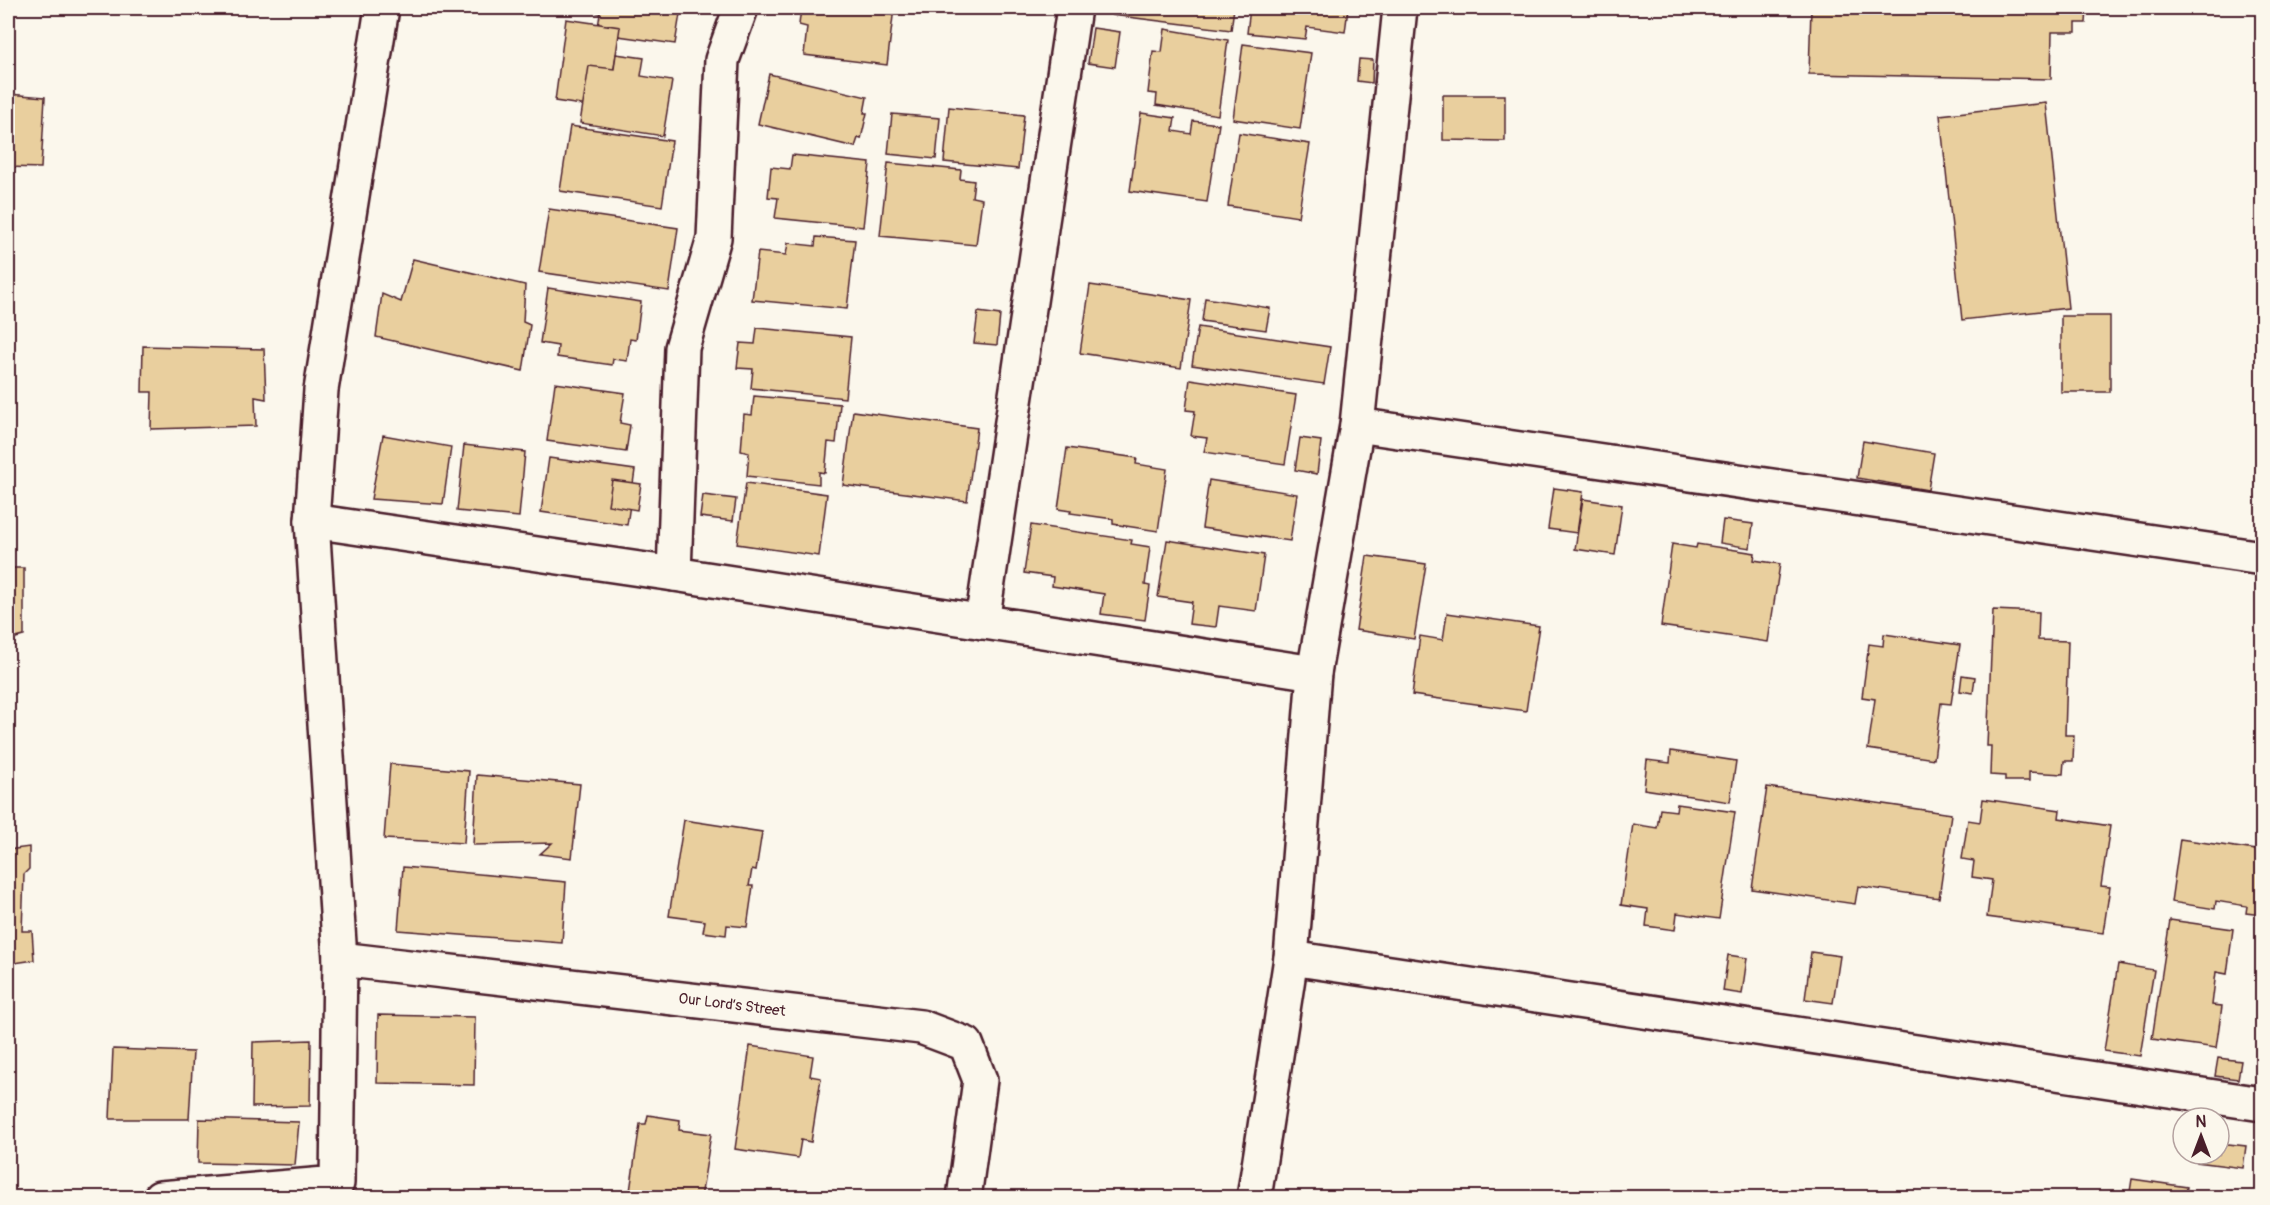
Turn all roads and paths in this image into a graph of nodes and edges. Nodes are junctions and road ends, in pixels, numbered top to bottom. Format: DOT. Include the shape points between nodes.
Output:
graph roads {
  1 [pos="382,8"];
  2 [pos="741,8"];
  3 [pos="1074,8"];
  4 [pos="1400,8"];
  5 [pos="1357,425"];
  6 [pos="312,521"];
  7 [pos="2262,558"];
  8 [pos="674,574"];
  9 [pos="982,622"];
  10 [pos="1314,673"];
  11 [pos="1291,958"];
  12 [pos="340,959"];
  13 [pos="2262,1104"];
  14 [pos="337,1190"];
  15 [pos="160,1197"];
  16 [pos="964,1197"];
  17 [pos="1254,1197"];
  1 -- 6 [label="street" via="321,390"];
  2 -- 8 [label="street" via="722,60 714,238 682,348"];
  3 -- 9 [label="street"];
  4 -- 5 [label="street"];
  5 -- 7 [label="street"];
  5 -- 10 [label="street"];
  6 -- 8 [label="street"];
  6 -- 12 [label="street"];
  8 -- 9 [label="street"];
  9 -- 10 [label="street"];
  10 -- 11 [label="street"];
  11 -- 13 [label="street"];
  11 -- 17 [label="street"];
  12 -- 14 [label="street"];
  12 -- 16 [label="street, Our Lord’s Street" via="921,1027 966,1044 980,1080"];
  14 -- 15 [label="street"];
}
